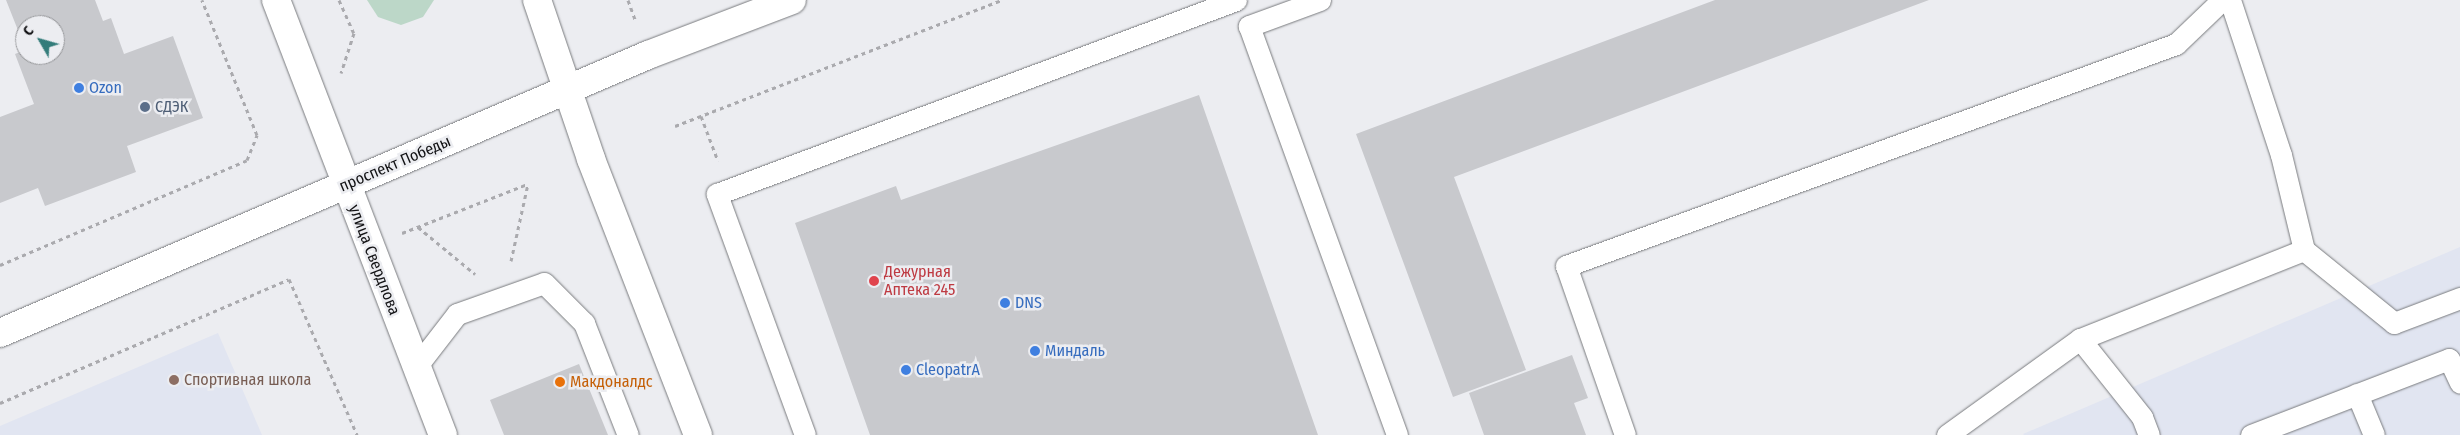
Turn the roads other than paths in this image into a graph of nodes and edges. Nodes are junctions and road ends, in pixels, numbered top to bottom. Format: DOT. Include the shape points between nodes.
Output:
graph roads {
  1 [pos="276,0"];
  2 [pos="537,0"];
  3 [pos="792,0"];
  4 [pos="1238,0"];
  5 [pos="1320,0"];
  6 [pos="2222,0"];
  7 [pos="2230,0"];
  8 [pos="1249,26"];
  9 [pos="567,89"];
  10 [pos="345,185"];
  11 [pos="2304,250"];
  12 [pos="2460,298"];
  13 [pos="0,333"];
  14 [pos="2080,339"];
  15 [pos="416,368"];
  16 [pos="2460,383"];
  17 [pos="2357,394"];
  18 [pos="2256,434"];
  19 [pos="443,435"];
  20 [pos="628,435"];
  21 [pos="698,435"];
  22 [pos="805,435"];
  23 [pos="1397,435"];
  24 [pos="1625,435"];
  25 [pos="1947,435"];
  26 [pos="2149,435"];
  27 [pos="2374,435"];
  1 -- 10 [label="street, улица Свердлова"];
  2 -- 9 [label="street"];
  3 -- 9 [label="street, проспект Победы"];
  4 -- 8 [label="lane"];
  4 -- 22 [label="lane" via="717,194"];
  5 -- 8 [label="lane"];
  6 -- 24 [label="lane" via="2176,44 1566,266"];
  7 -- 11 [label="lane" via="2281,155"];
  8 -- 23 [label="lane"];
  9 -- 10 [label="street, проспект Победы"];
  9 -- 21 [label="street"];
  10 -- 13 [label="street, проспект Победы"];
  10 -- 15 [label="street, улица Свердлова"];
  11 -- 12 [label="lane" via="2394,323"];
  11 -- 14 [label="lane"];
  14 -- 25 [label="lane"];
  14 -- 26 [label="lane" via="2142,417"];
  15 -- 19 [label="street, улица Свердлова"];
  15 -- 20 [label="lane" via="457,314 544,283 584,323"];
  16 -- 17 [label="lane" via="2449,359"];
  17 -- 18 [label="lane"];
  17 -- 27 [label="lane"];
}
